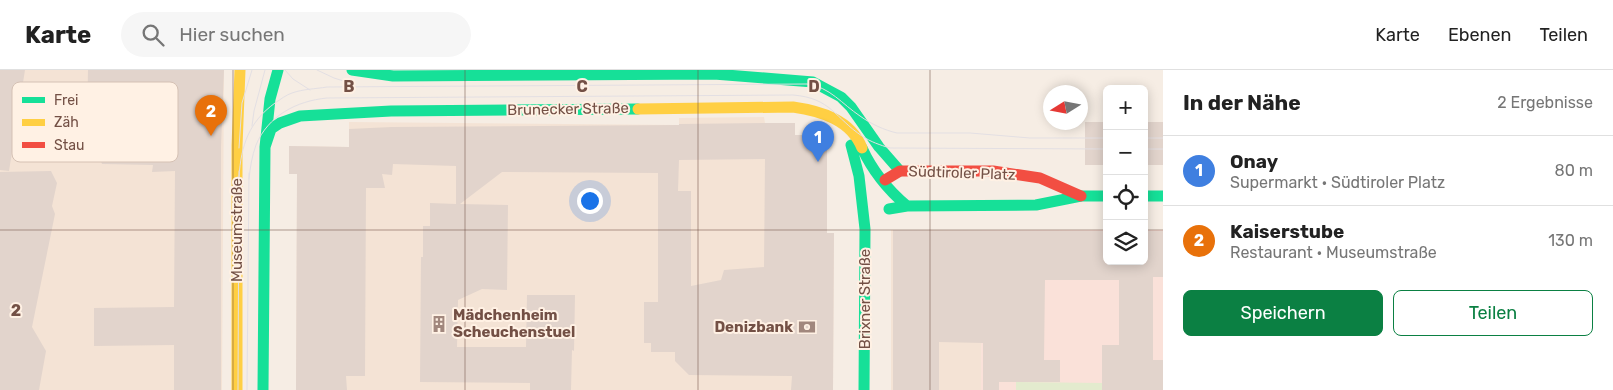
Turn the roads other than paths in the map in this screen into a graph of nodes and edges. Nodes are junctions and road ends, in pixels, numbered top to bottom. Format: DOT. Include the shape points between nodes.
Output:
graph roads {
  1 [pos="240,70"];
  2 [pos="278,70"];
  3 [pos="352,70"];
  4 [pos="261,84"];
  5 [pos="270,99"];
  6 [pos="300,116"];
  7 [pos="834,118"];
  8 [pos="264,147"];
  9 [pos="900,171"];
  10 [pos="882,182"];
  11 [pos="1081,196"];
  12 [pos="1103,196"];
  13 [pos="1148,196"];
  14 [pos="1163,196"];
  15 [pos="908,206"];
  16 [pos="872,211"];
  17 [pos="865,229"];
  18 [pos="237,390"];
  19 [pos="263,390"];
  20 [pos="864,390"];
  1 -- 18 [label="street, Museumstraße"];
  2 -- 5 [label="street, Museumstraße"];
  3 -- 9 [label="street, Südtiroler Platz" via="393,76 714,74 813,82 841,97 851,107 879,148"];
  4 -- 5 [label="street"];
  5 -- 6 [label="street, Brunecker Straße"];
  5 -- 8 [label="street, Museumstraße"];
  6 -- 7 [label="street, Brunecker Straße" via="391,111 776,106 805,108"];
  6 -- 8 [label="street, Brunecker Straße" via="271,129"];
  7 -- 10 [label="street, Südtiroler Platz" via="857,138"];
  7 -- 16 [label="street" via="844,130 854,154"];
  8 -- 19 [label="street, Museumstraße"];
  9 -- 10 [label="street, Südtiroler Platz"];
  9 -- 11 [label="street, Südtiroler Platz" via="1012,173 1040,178"];
  10 -- 15 [label="street, Südtiroler Platz" via="893,196"];
  10 -- 16 [label="street, Südtiroler Platz" via="868,197"];
  11 -- 12 [label="street, Südtiroler Platz"];
  11 -- 15 [label="street, Südtiroler Platz" via="1036,205"];
  13 -- 14 [label="street"];
  15 -- 16 [label="street, Südtiroler Platz"];
  16 -- 17 [label="street, Südtiroler Platz"];
  17 -- 20 [label="street, Brixner Straße"];
}
